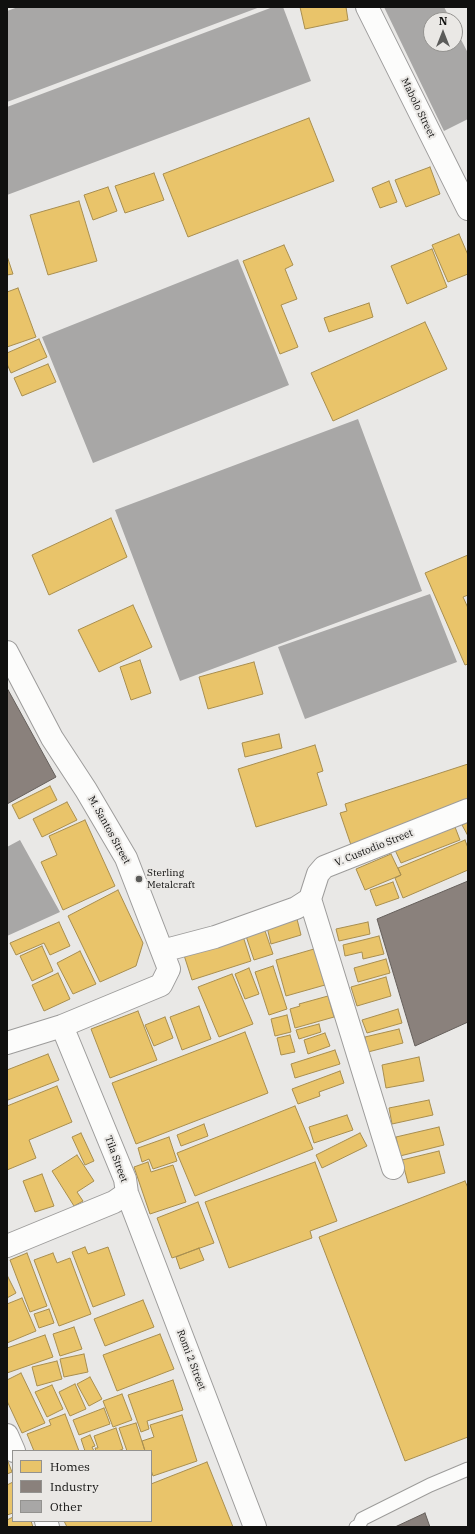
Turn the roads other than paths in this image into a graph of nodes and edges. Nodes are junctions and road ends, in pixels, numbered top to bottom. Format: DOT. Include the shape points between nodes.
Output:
graph roads {
  1 [pos="367,7"];
  2 [pos="468,209"];
  3 [pos="7,652"];
  4 [pos="468,810"];
  5 [pos="310,899"];
  6 [pos="162,951"];
  7 [pos="62,1026"];
  8 [pos="7,1043"];
  9 [pos="393,1168"];
  10 [pos="127,1193"];
  11 [pos="7,1246"];
  12 [pos="7,1435"];
  13 [pos="14,1450"];
  14 [pos="468,1469"];
  15 [pos="255,1527"];
  16 [pos="356,1527"];
  1 -- 2 [label="street, Mabolo Street"];
  3 -- 6 [label="street, M. Santos Street" via="52,738 126,858"];
  4 -- 5 [label="street, V. Custodio Street" via="324,868 318,874"];
  5 -- 6 [label="street" via="296,908 215,937"];
  5 -- 9 [label="street"];
  6 -- 7 [label="street, M. Santos Street" via="169,969 161,985"];
  7 -- 8 [label="street, M. Santos Street"];
  7 -- 10 [label="street, Tila Street" via="125,1179"];
  10 -- 11 [label="street, Tila Street" via="114,1202"];
  10 -- 15 [label="street, Romi 2 Street"];
  12 -- 13 [label="street"];
  14 -- 16 [label="lane" via="362,1519"];
}
